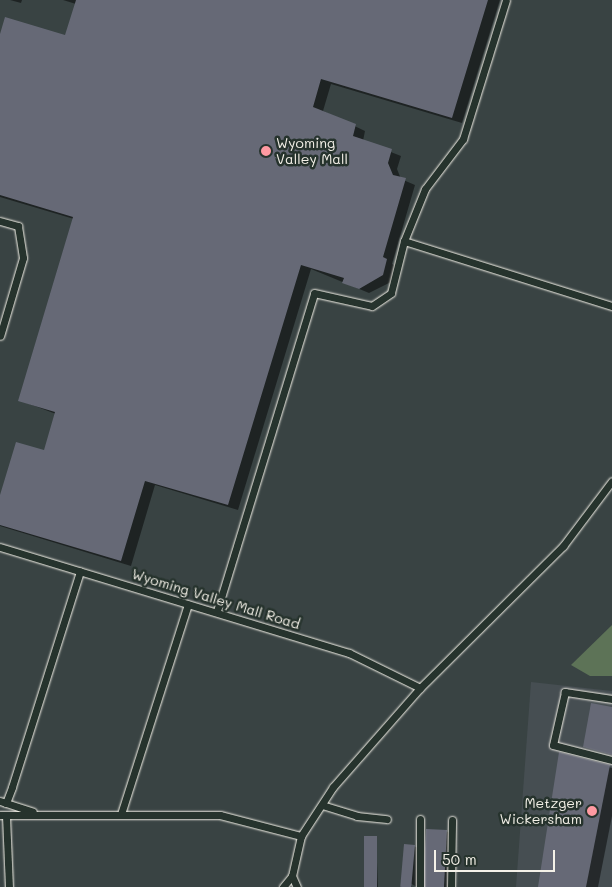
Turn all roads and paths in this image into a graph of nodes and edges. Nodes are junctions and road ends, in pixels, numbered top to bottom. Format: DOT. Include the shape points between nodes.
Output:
graph roads {
  1 [pos="506,0"];
  2 [pos="0,221"];
  3 [pos="404,241"];
  4 [pos="612,306"];
  5 [pos="0,336"];
  6 [pos="612,481"];
  7 [pos="0,547"];
  8 [pos="80,571"];
  9 [pos="188,604"];
  10 [pos="217,611"];
  11 [pos="420,688"];
  12 [pos="612,699"];
  13 [pos="612,760"];
  14 [pos="3,802"];
  15 [pos="322,805"];
  16 [pos="38,814"];
  17 [pos="121,814"];
  18 [pos="3,816"];
  19 [pos="387,819"];
  20 [pos="420,819"];
  21 [pos="452,820"];
  22 [pos="301,836"];
  23 [pos="3,845"];
  24 [pos="292,876"];
  25 [pos="9,887"];
  26 [pos="283,887"];
  27 [pos="297,887"];
  28 [pos="420,887"];
  29 [pos="451,887"];
  1 -- 3 [label="lane" via="463,139 425,190"];
  2 -- 5 [label="lane" via="18,226 23,258"];
  3 -- 4 [label="lane"];
  3 -- 10 [label="lane" via="391,292 372,306 314,293"];
  6 -- 11 [label="lane" via="563,546"];
  7 -- 8 [label="lane, Wyoming Valley Mall Road"];
  8 -- 9 [label="lane, Wyoming Valley Mall Road"];
  8 -- 14 [label="lane"];
  9 -- 10 [label="lane, Wyoming Valley Mall Road"];
  9 -- 17 [label="lane"];
  10 -- 11 [label="lane, Wyoming Valley Mall Road" via="349,653"];
  11 -- 15 [label="lane"];
  12 -- 13 [label="lane" via="565,692 552,746"];
  14 -- 16 [label="lane"];
  15 -- 19 [label="lane" via="358,816"];
  15 -- 22 [label="lane"];
  16 -- 17 [label="lane"];
  16 -- 18 [label="lane"];
  17 -- 22 [label="lane" via="220,815"];
  18 -- 23 [label="lane"];
  20 -- 28 [label="lane"];
  21 -- 29 [label="lane"];
  22 -- 24 [label="lane"];
  23 -- 25 [label="lane"];
  24 -- 26 [label="lane"];
  24 -- 27 [label="lane"];
}
